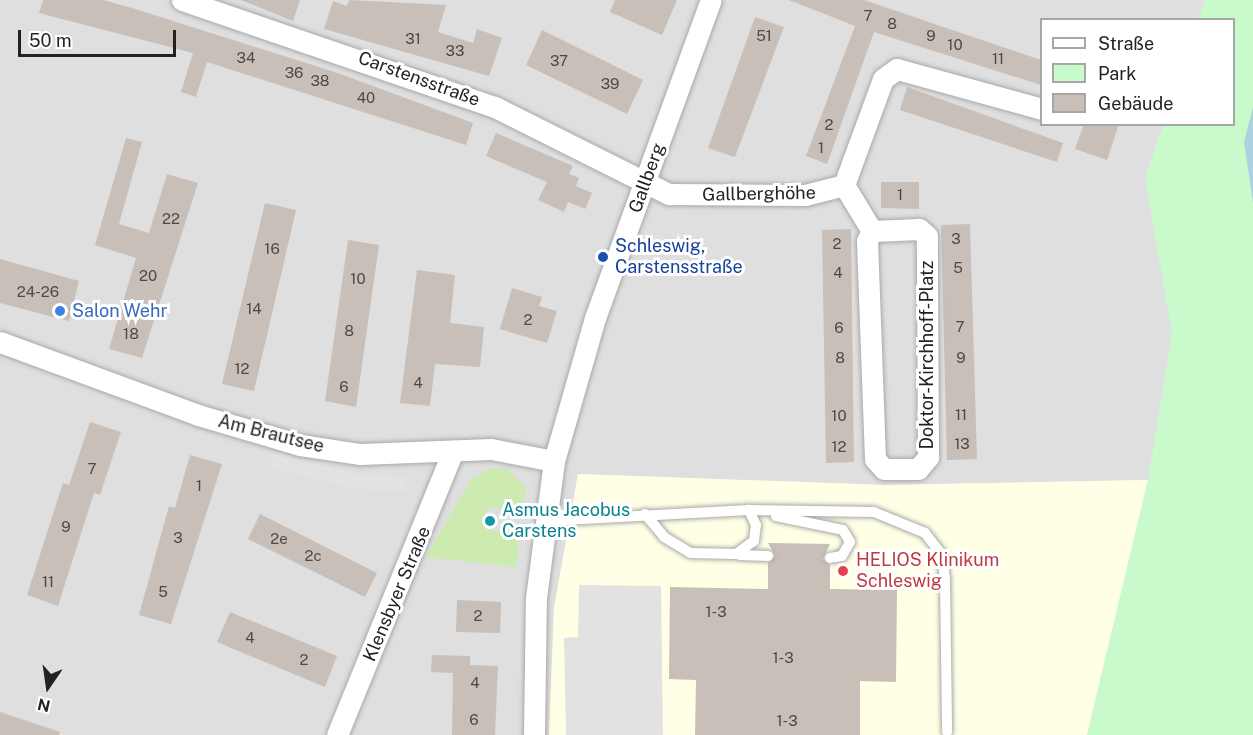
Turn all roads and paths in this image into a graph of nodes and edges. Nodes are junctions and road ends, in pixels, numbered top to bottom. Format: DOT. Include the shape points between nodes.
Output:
graph roads {
  1 [pos="182,0"];
  2 [pos="711,0"];
  3 [pos="1040,109"];
  4 [pos="646,180"];
  5 [pos="844,185"];
  6 [pos="872,231"];
  7 [pos="0,342"];
  8 [pos="453,452"];
  9 [pos="554,461"];
  10 [pos="749,510"];
  11 [pos="645,514"];
  12 [pos="546,521"];
  13 [pos="736,554"];
  14 [pos="768,556"];
  15 [pos="830,558"];
  16 [pos="946,732"];
  17 [pos="337,735"];
  18 [pos="534,735"];
  1 -- 4 [label="street, Carstensstraße" via="428,80"];
  2 -- 4 [label="street, Gallberg"];
  3 -- 5 [label="street" via="897,69 883,79"];
  4 -- 5 [label="street, Gallberghöhe" via="669,194 714,198 805,195"];
  4 -- 9 [label="street, Gallberg" via="595,318"];
  5 -- 6 [label="street" via="858,201"];
  6 -- 6 [label="street, Doktor-Kirchhoff-Platz" via="867,241 875,459 884,468 918,469 928,457 927,236 919,229"];
  7 -- 8 [label="street, Am Brautsee" via="198,415 300,445 360,454"];
  8 -- 9 [label="street, Am Brautsee" via="491,449"];
  8 -- 17 [label="street, Klensbyer Straße"];
  9 -- 12 [label="street, Gallberg"];
  10 -- 11 [label="lane"];
  10 -- 13 [label="lane" via="756,525 754,541"];
  10 -- 15 [label="lane" via="843,530 850,542 842,556"];
  10 -- 16 [label="lane" via="874,512 925,533 942,555 945,579"];
  11 -- 12 [label="lane"];
  11 -- 13 [label="lane" via="664,537 691,553"];
  12 -- 18 [label="street, Gallberg" via="536,598"];
  13 -- 14 [label="lane"];
}
